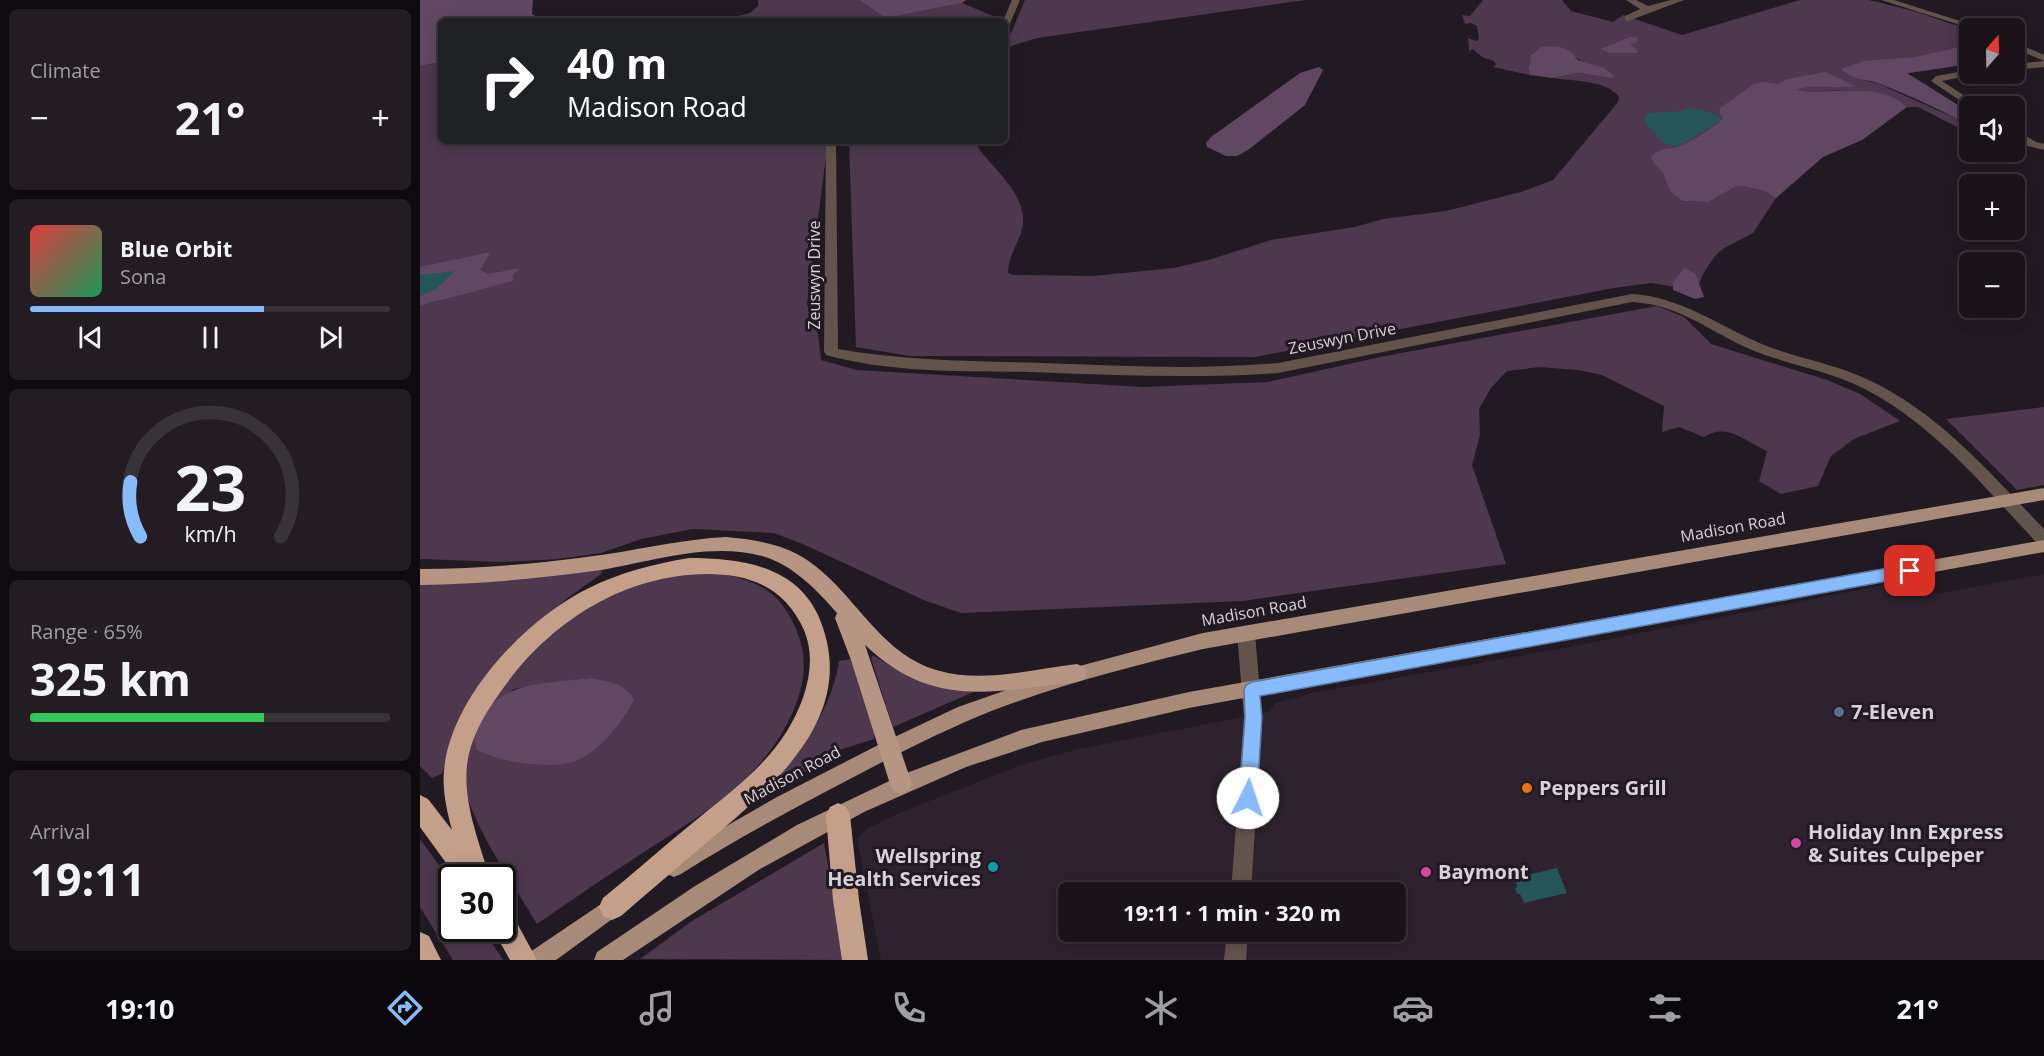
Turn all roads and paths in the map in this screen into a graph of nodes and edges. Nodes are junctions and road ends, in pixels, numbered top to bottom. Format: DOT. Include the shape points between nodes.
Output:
graph roads {
  1 [pos="1016,0"];
  2 [pos="1630,0"];
  3 [pos="1680,0"];
  4 [pos="1885,0"];
  5 [pos="1647,9"];
  6 [pos="1628,18"];
  7 [pos="1008,19"];
  8 [pos="1959,22"];
  9 [pos="2025,50"];
  10 [pos="2044,58"];
  11 [pos="2044,64"];
  12 [pos="2025,66"];
  13 [pos="1959,75"];
  14 [pos="1959,96"];
  15 [pos="2025,139"];
  16 [pos="831,144"];
  17 [pos="2044,147"];
  18 [pos="2044,494"];
  19 [pos="2006,501"];
  20 [pos="2044,539"];
  21 [pos="2044,546"];
  22 [pos="420,577"];
  23 [pos="838,602"];
  24 [pos="1246,633"];
  25 [pos="1077,673"];
  26 [pos="1252,690"];
  27 [pos="888,748"];
  28 [pos="902,784"];
  29 [pos="420,807"];
  30 [pos="838,814"];
  31 [pos="463,864"];
  32 [pos="474,864"];
  33 [pos="1241,882"];
  34 [pos="612,907"];
  35 [pos="514,942"];
  36 [pos="1237,942"];
  37 [pos="420,945"];
  38 [pos="428,960"];
  39 [pos="524,960"];
  40 [pos="538,960"];
  41 [pos="605,960"];
  42 [pos="855,960"];
  43 [pos="1235,960"];
  1 -- 7 [label="street"];
  2 -- 5 [label="street"];
  3 -- 5 [label="street"];
  4 -- 8 [label="street"];
  5 -- 6 [label="street"];
  9 -- 10 [label="street"];
  11 -- 12 [label="street"];
  13 -- 14 [label="street" via="1936,81"];
  15 -- 17 [label="street"];
  16 -- 19 [label="street, Zeuswyn Drive" via="831,352 923,365 1181,374 1246,371 1290,366 1632,298 1658,299 1686,309 1751,345 1843,373 1891,397 1936,429"];
  18 -- 19 [label="main road, Madison Road"];
  19 -- 20 [label="street"];
  19 -- 24 [label="main road, Madison Road"];
  21 -- 26 [label="main road"];
  22 -- 23 [label="highway" via="497,575 690,547 742,545 765,549 801,565 824,583"];
  23 -- 25 [label="highway" via="879,649 920,674 941,681 970,684"];
  23 -- 27 [label="highway"];
  24 -- 25 [label="main road, Madison Road"];
  24 -- 26 [label="street"];
  25 -- 27 [label="main road, Madison Road" via="950,720"];
  26 -- 28 [label="main road" via="1067,725"];
  26 -- 33 [label="street"];
  27 -- 28 [label="highway"];
  27 -- 34 [label="main road, Madison Road" via="726,834"];
  28 -- 30 [label="main road"];
  29 -- 31 [label="highway"];
  30 -- 41 [label="main road" via="756,860"];
  30 -- 42 [label="highway"];
  32 -- 34 [label="highway" via="455,785 456,763 478,709 512,660 571,609 595,594 636,578 702,565 769,577 802,602 812,619 822,656 814,702 803,727 768,776"];
  34 -- 40 [label="main road, Madison Road"];
  35 -- 39 [label="highway"];
  36 -- 43 [label="street"];
  37 -- 38 [label="highway"];
}
